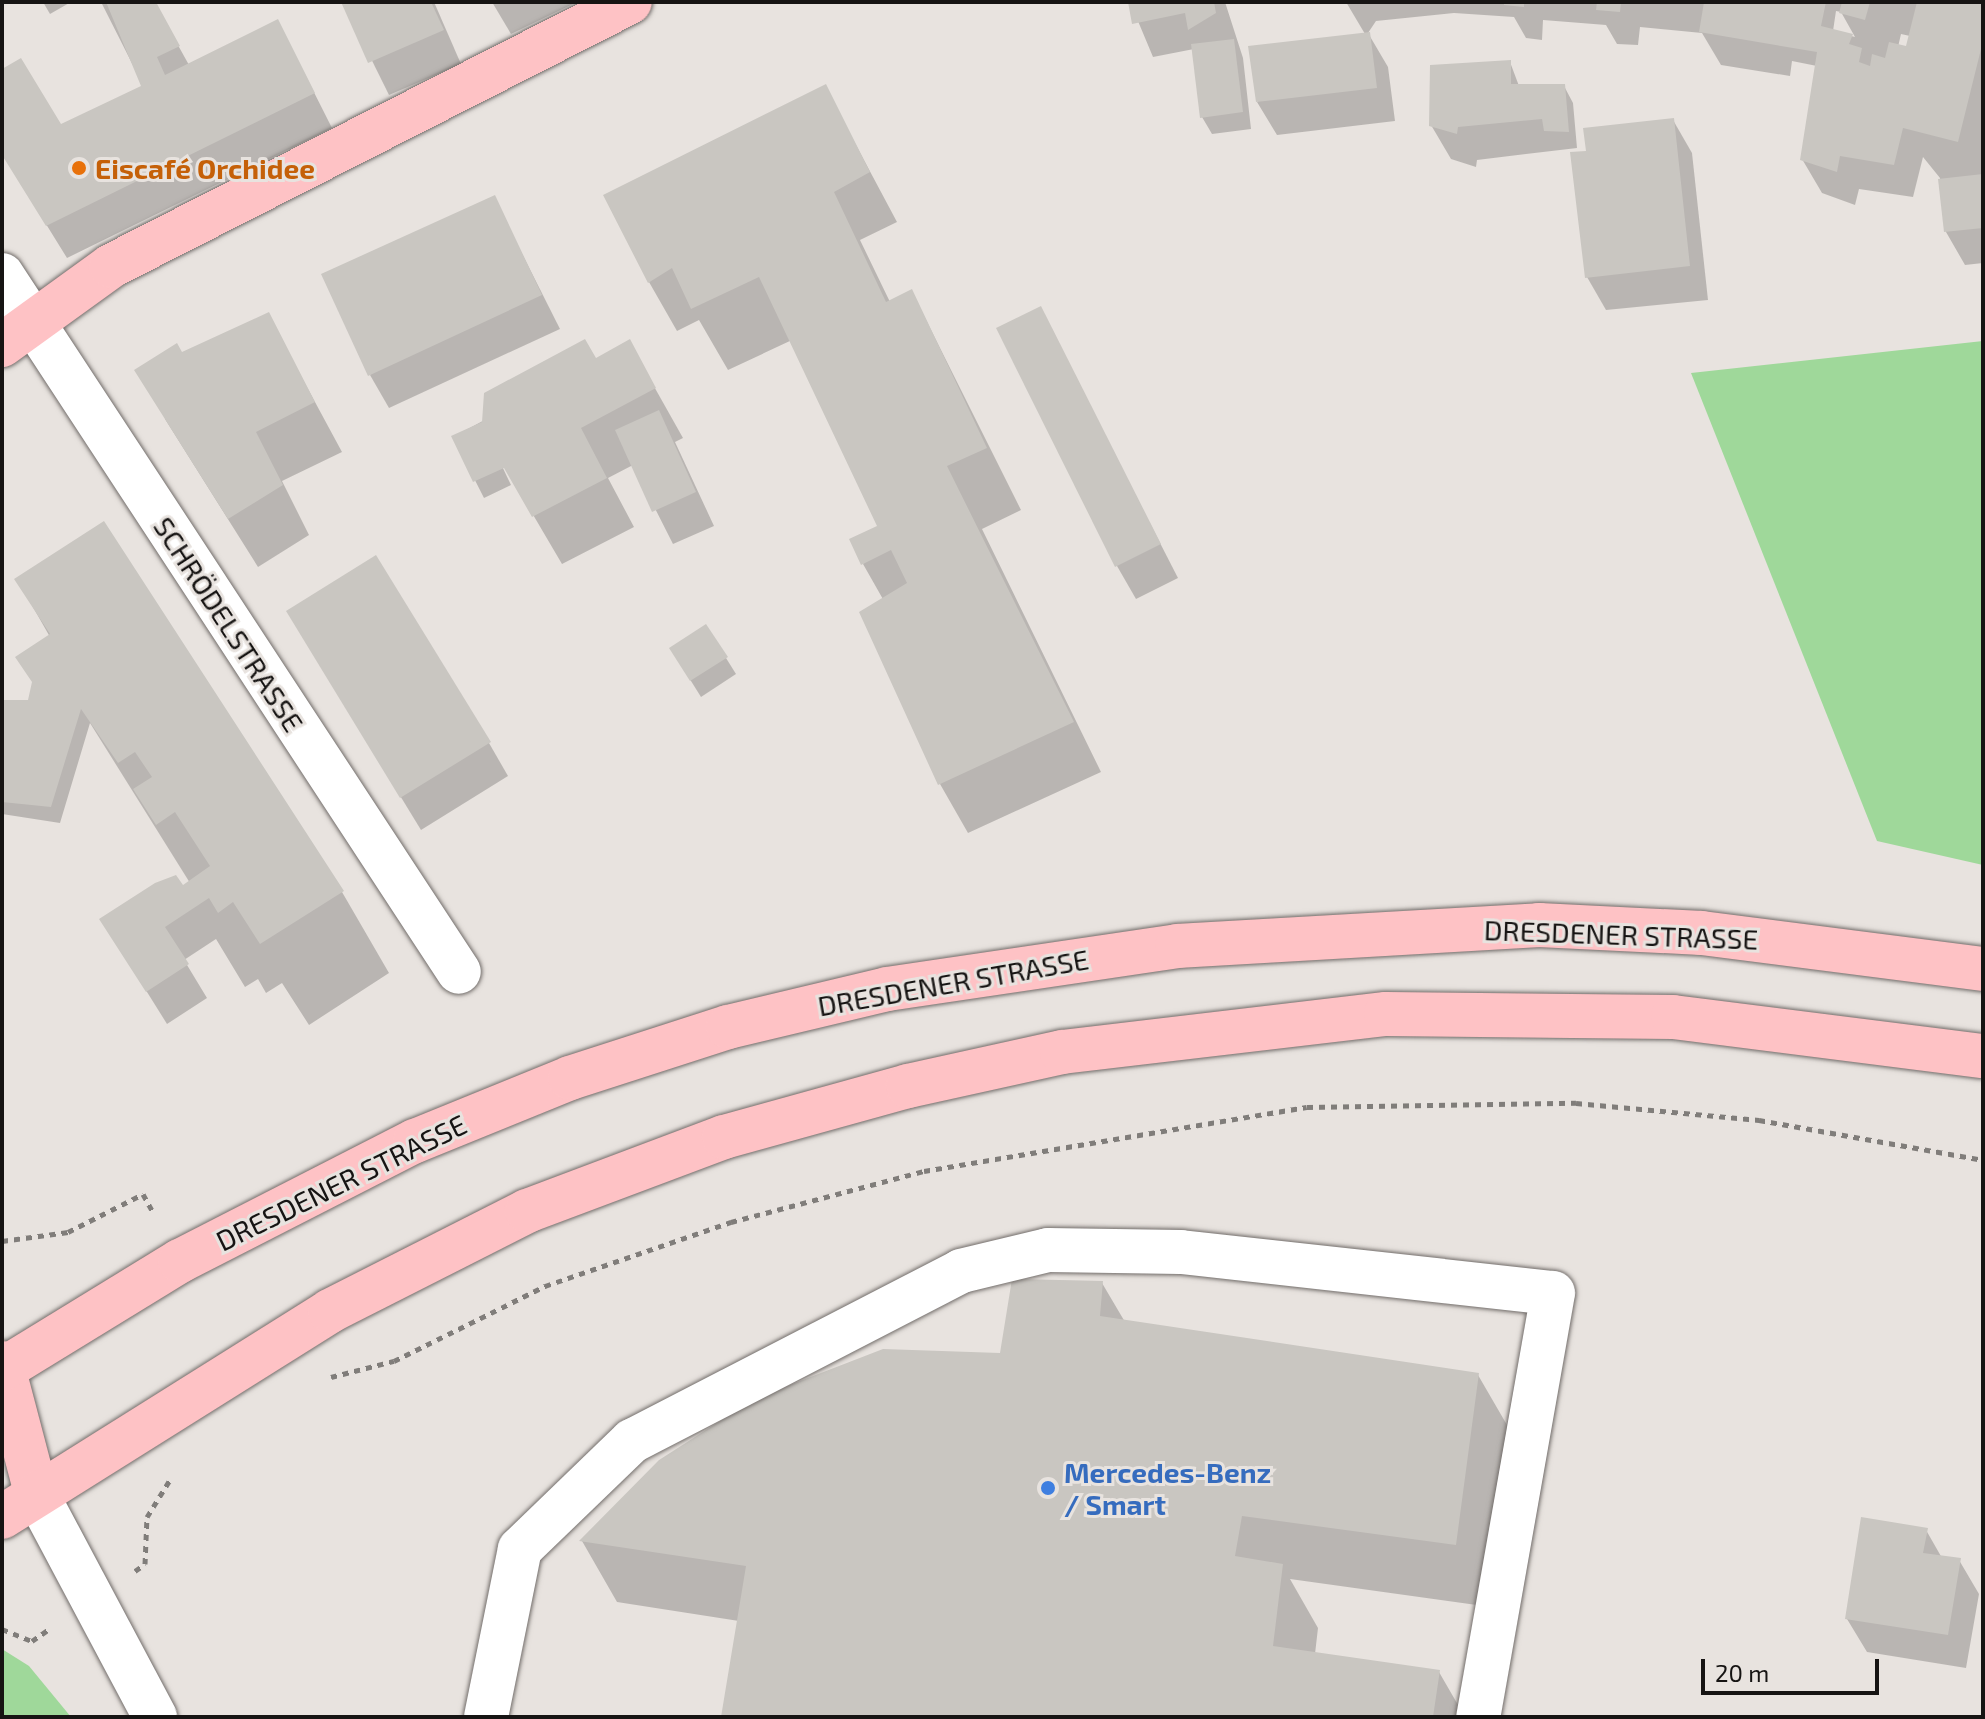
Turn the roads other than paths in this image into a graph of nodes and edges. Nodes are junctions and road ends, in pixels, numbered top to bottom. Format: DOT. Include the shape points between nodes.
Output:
graph roads {
  1 [pos="630,2"];
  2 [pos="2,275"];
  3 [pos="17,334"];
  4 [pos="2,366"];
  5 [pos="1983,969"];
  6 [pos="459,972"];
  7 [pos="1983,1056"];
  8 [pos="3,1367"];
  9 [pos="2,1452"];
  10 [pos="19,1505"];
  11 [pos="155,1717"];
  12 [pos="486,1717"];
  13 [pos="1478,1717"];
  1 -- 3 [label="main road" via="111,266"];
  2 -- 3 [label="street, SCHRÖDELSTRASSE"];
  3 -- 4 [label="main road"];
  3 -- 6 [label="street, SCHRÖDELSTRASSE"];
  5 -- 8 [label="main road, DRESDENER STRASSE" via="1702,933 1539,925 1177,946 887,989 685,1041 415,1141 180,1261"];
  7 -- 10 [label="main road" via="1673,1017 1386,1014 1062,1052 908,1086 724,1137 527,1211 330,1311"];
  8 -- 10 [label="main road"];
  9 -- 10 [label="main road"];
  10 -- 11 [label="street"];
  12 -- 13 [label="street" via="520,1549 632,1441 961,1271 1048,1250 1181,1252 1553,1293"];
}
